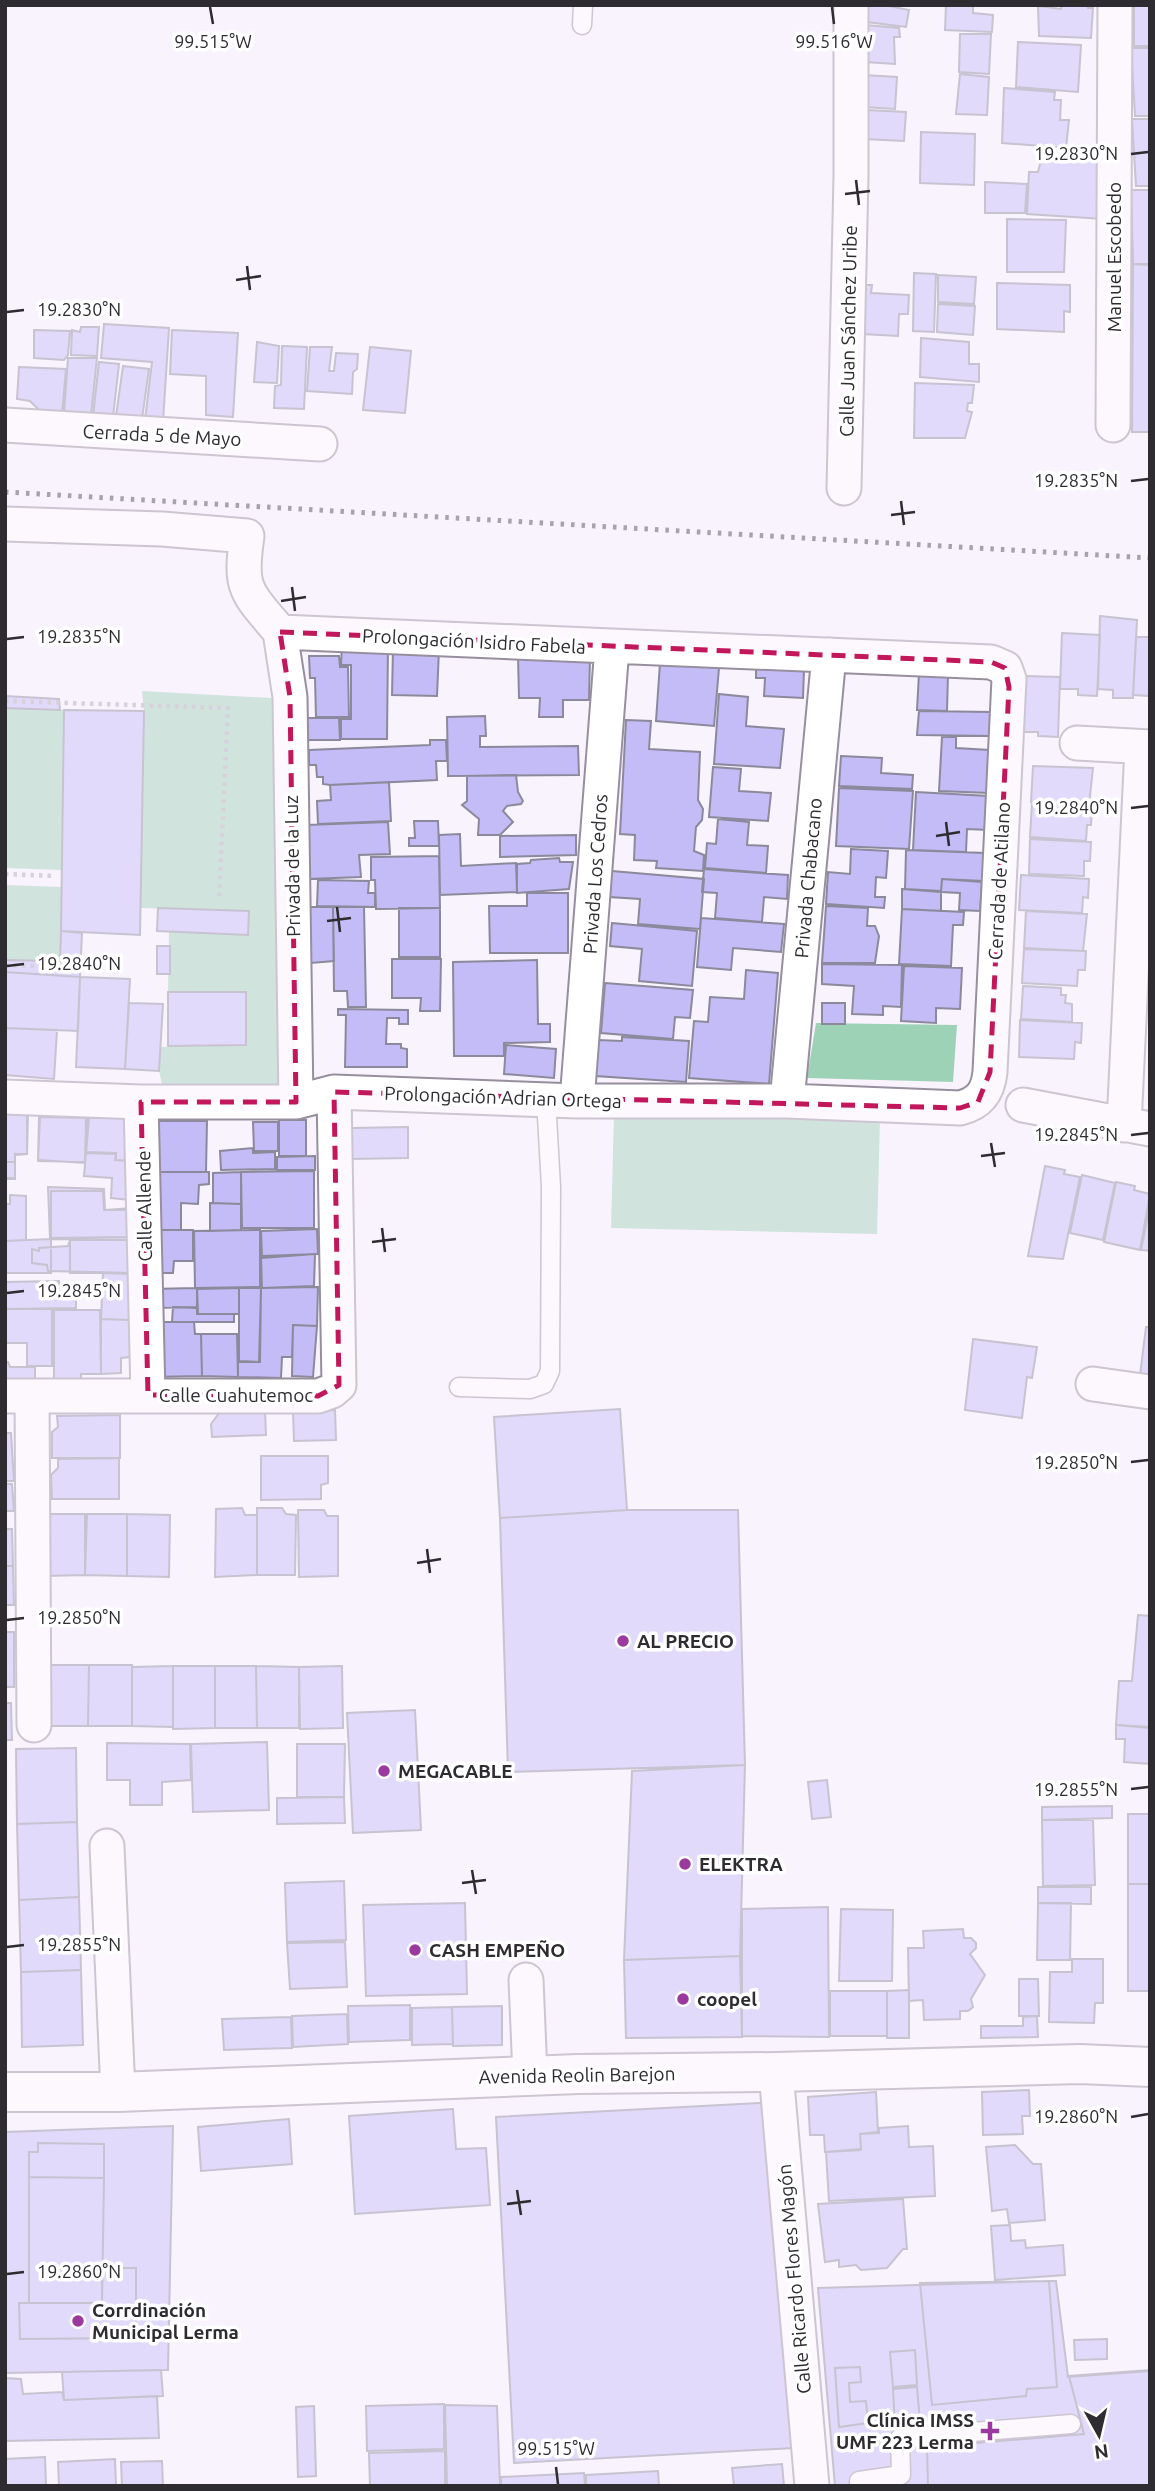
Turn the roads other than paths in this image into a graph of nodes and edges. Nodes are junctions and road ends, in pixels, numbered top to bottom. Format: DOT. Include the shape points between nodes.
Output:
graph roads {
  1 [pos="583,5"];
  2 [pos="851,5"];
  3 [pos="1115,5"];
  4 [pos="582,25"];
  5 [pos="5,425"];
  6 [pos="1113,425"];
  7 [pos="320,444"];
  8 [pos="844,488"];
  9 [pos="5,524"];
  10 [pos="279,632"];
  11 [pos="612,647"];
  12 [pos="829,655"];
  13 [pos="1009,680"];
  14 [pos="1077,743"];
  15 [pos="1146,747"];
  16 [pos="989,1082"];
  17 [pos="334,1092"];
  18 [pos="5,1097"];
  19 [pos="562,1100"];
  20 [pos="786,1101"];
  21 [pos="141,1102"];
  22 [pos="296,1102"];
  23 [pos="1023,1105"];
  24 [pos="1137,1127"];
  25 [pos="1093,1384"];
  26 [pos="459,1387"];
  27 [pos="1150,1392"];
  28 [pos="148,1395"];
  29 [pos="19,1396"];
  30 [pos="34,1724"];
  31 [pos="107,1846"];
  32 [pos="526,1980"];
  33 [pos="1150,2067"];
  34 [pos="776,2072"];
  35 [pos="530,2076"];
  36 [pos="5,2092"];
  37 [pos="118,2092"];
  38 [pos="1071,2424"];
  39 [pos="812,2486"];
  40 [pos="859,2486"];
  1 -- 4 [label="lane"];
  2 -- 8 [label="street, Calle Juan Sánchez Uribe"];
  3 -- 6 [label="street, Manuel Escobedo"];
  5 -- 7 [label="street, Cerrada 5 de Mayo"];
  9 -- 10 [label="street" via="247,536 242,567 246,591"];
  10 -- 11 [label="street, Prolongación Isidro Fabela"];
  10 -- 22 [label="street, Privada de la Luz" via="290,697"];
  11 -- 12 [label="street, Prolongación Isidro Fabela"];
  11 -- 19 [label="street, Privada Los Cedros"];
  12 -- 13 [label="street, Prolongación Isidro Fabela" via="991,662 1004,668"];
  12 -- 20 [label="street, Privada Chabacano"];
  13 -- 16 [label="street, Cerrada de Atilano"];
  14 -- 15 [label="street"];
  15 -- 24 [label="street"];
  16 -- 20 [label="street, Prolongación Adrian Ortega" via="978,1102 960,1108"];
  17 -- 19 [label="street, Prolongación Adrian Ortega"];
  17 -- 22 [label="street, Prolongación Adrian Ortega"];
  17 -- 28 [label="street, Calle Cuahutemoc" via="339,1385 318,1396"];
  18 -- 21 [label="street, Prolongación Adrian Ortega"];
  19 -- 20 [label="street, Prolongación Adrian Ortega"];
  19 -- 26 [label="lane" via="551,1187 550,1371 544,1384 530,1389"];
  21 -- 22 [label="street, Prolongación Adrian Ortega"];
  21 -- 28 [label="street, Calle Allende"];
  23 -- 24 [label="street"];
  25 -- 27 [label="street"];
  28 -- 29 [label="street, Calle Cuahutemoc"];
  29 -- 30 [label="street"];
  31 -- 37 [label="street"];
  32 -- 35 [label="street"];
  33 -- 34 [label="main road, Avenida Reolin Barejon" via="1080,2064"];
  34 -- 35 [label="main road, Avenida Reolin Barejon"];
  34 -- 39 [label="street, Calle Ricardo Flores Magón"];
  35 -- 37 [label="main road, Avenida Reolin Barejon"];
  36 -- 37 [label="main road, Avenida Reolin Barejon"];
  38 -- 40 [label="lane" via="900,2438 901,2474 859,2481"];
}
